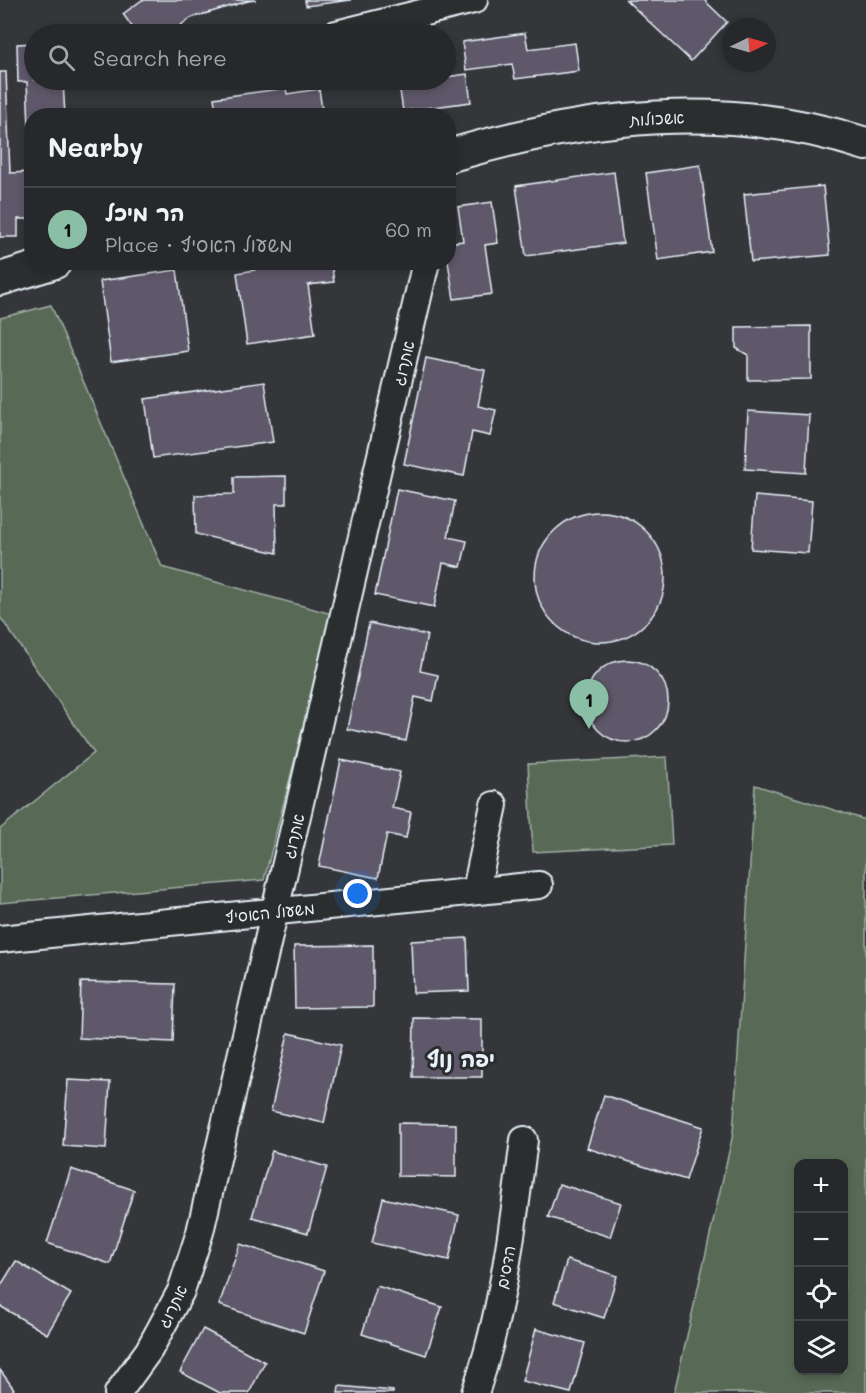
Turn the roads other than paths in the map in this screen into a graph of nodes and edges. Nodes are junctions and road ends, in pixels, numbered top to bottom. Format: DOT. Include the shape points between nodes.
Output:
graph roads {
  1 [pos="474,0"];
  2 [pos="377,24"];
  3 [pos="866,144"];
  4 [pos="456,156"];
  5 [pos="29,270"];
  6 [pos="424,270"];
  7 [pos="0,279"];
  8 [pos="494,805"];
  9 [pos="539,885"];
  10 [pos="476,890"];
  11 [pos="275,911"];
  12 [pos="0,939"];
  13 [pos="524,1140"];
  14 [pos="118,1393"];
  15 [pos="475,1393"];
  1 -- 2 [label="street"];
  3 -- 4 [label="street, אשכולות" via="782,123 718,116 650,117 574,125 489,144"];
  5 -- 7 [label="street"];
  6 -- 11 [label="street, אתרוג"];
  8 -- 10 [label="street"];
  9 -- 10 [label="street, משעול האסיף"];
  10 -- 11 [label="street, משעול האסיף"];
  11 -- 12 [label="street, משעול האסיף"];
  11 -- 14 [label="street, אתרוג" via="200,1232 181,1291 149,1350"];
  13 -- 15 [label="street, הדסים" via="509,1252"];
}
